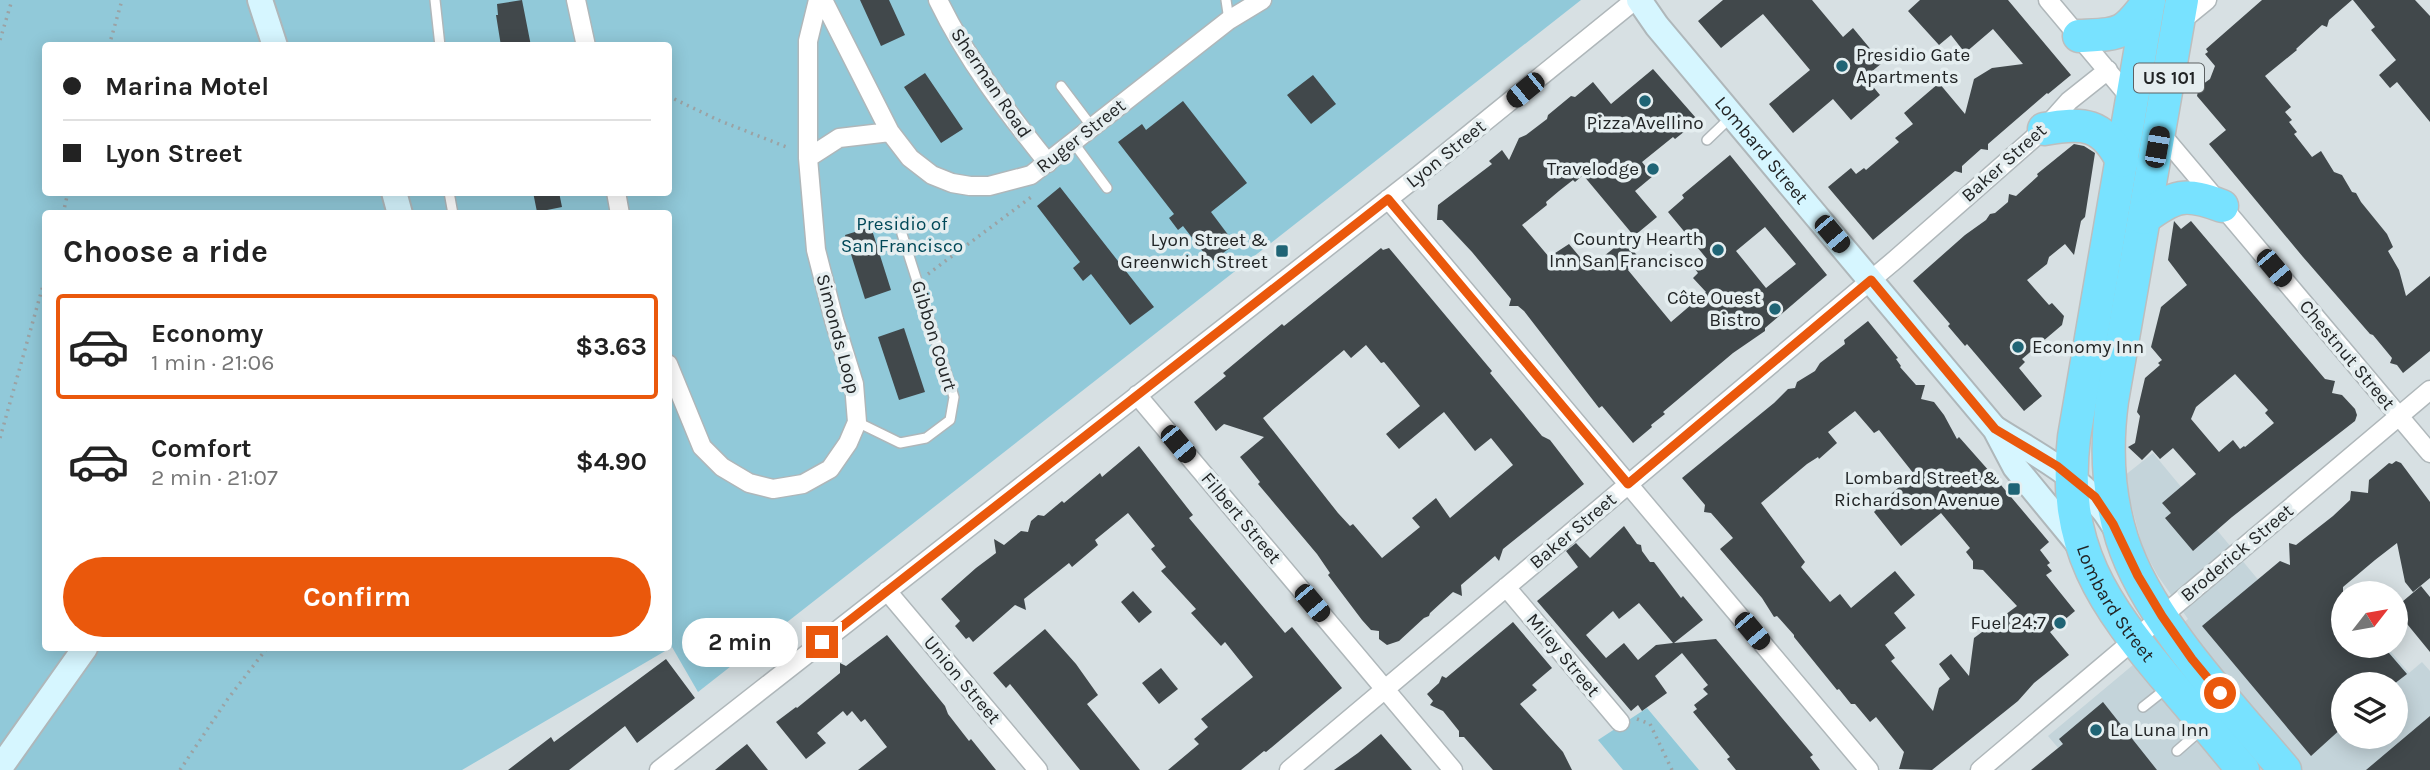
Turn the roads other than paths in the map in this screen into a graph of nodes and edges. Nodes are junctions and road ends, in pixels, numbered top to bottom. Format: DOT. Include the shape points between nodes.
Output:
graph roads {
  1 [pos="260,0"];
  2 [pos="435,0"];
  3 [pos="576,0"];
  4 [pos="820,0"];
  5 [pos="938,0"];
  6 [pos="1226,0"];
  7 [pos="1262,0"];
  8 [pos="1637,0"];
  9 [pos="2048,0"];
  10 [pos="2207,0"];
  11 [pos="2149,1"];
  12 [pos="2180,12"];
  13 [pos="1229,20"];
  14 [pos="2078,36"];
  15 [pos="274,42"];
  16 [pos="440,42"];
  17 [pos="585,42"];
  18 [pos="2108,70"];
  19 [pos="1061,86"];
  20 [pos="2132,100"];
  21 [pos="1732,115"];
  22 [pos="1092,127"];
  23 [pos="2045,129"];
  24 [pos="890,132"];
  25 [pos="2160,132"];
  26 [pos="1707,140"];
  27 [pos="1073,142"];
  28 [pos="808,158"];
  29 [pos="2122,161"];
  30 [pos="1048,163"];
  31 [pos="1107,188"];
  32 [pos="1388,199"];
  33 [pos="2222,206"];
  34 [pos="2144,218"];
  35 [pos="902,234"];
  36 [pos="1871,280"];
  37 [pos="672,374"];
  38 [pos="2430,390"];
  39 [pos="1137,396"];
  40 [pos="2399,416"];
  41 [pos="857,422"];
  42 [pos="1995,429"];
  43 [pos="2430,453"];
  44 [pos="2071,475"];
  45 [pos="1628,484"];
  46 [pos="2122,540"];
  47 [pos="2082,550"];
  48 [pos="1506,587"];
  49 [pos="887,591"];
  50 [pos="2162,616"];
  51 [pos="2134,640"];
  52 [pos="83,651"];
  53 [pos="2171,684"];
  54 [pos="1385,689"];
  55 [pos="2143,707"];
  56 [pos="1620,722"];
  57 [pos="2206,726"];
  58 [pos="2177,751"];
  59 [pos="1,766"];
  60 [pos="659,770"];
  61 [pos="1038,770"];
  62 [pos="1289,770"];
  63 [pos="1453,770"];
  64 [pos="1869,770"];
  65 [pos="1980,770"];
  66 [pos="2243,770"];
  67 [pos="2285,770"];
  1 -- 15 [label="street"];
  2 -- 16 [label="lane"];
  3 -- 17 [label="street"];
  4 -- 24 [label="street, Ruger Street"];
  4 -- 28 [label="street, Simonds Loop" via="808,41"];
  5 -- 30 [label="street, Sherman Road" via="971,60"];
  6 -- 13 [label="lane"];
  7 -- 13 [label="street, Ruger Street"];
  8 -- 21 [label="street, Lombard Street"];
  8 -- 32 [label="street, Lyon Street"];
  9 -- 14 [label="street, Chestnut Street"];
  10 -- 12 [label="street"];
  11 -- 14 [label="highway" via="2120,33"];
  11 -- 20 [label="highway, US 101"];
  12 -- 25 [label="highway, US 101"];
  13 -- 22 [label="street, Ruger Street"];
  14 -- 18 [label="street, Chestnut Street"];
  18 -- 20 [label="street, Chestnut Street"];
  18 -- 23 [label="street, Baker Street" via="2068,101"];
  19 -- 22 [label="lane"];
  20 -- 25 [label="street, Chestnut Street"];
  20 -- 29 [label="highway, US 101"];
  21 -- 26 [label="lane"];
  21 -- 36 [label="street, Lombard Street"];
  22 -- 27 [label="street, Ruger Street"];
  23 -- 29 [label="highway" via="2068,124 2091,128 2109,141"];
  23 -- 36 [label="street, Baker Street"];
  24 -- 28 [label="street" via="839,138"];
  24 -- 30 [label="street, Ruger Street" via="910,158 952,183 989,186 1031,175"];
  25 -- 33 [label="street, Chestnut Street"];
  25 -- 34 [label="highway, US 101"];
  27 -- 30 [label="street, Ruger Street"];
  27 -- 31 [label="lane"];
  28 -- 41 [label="street, Simonds Loop" via="816,250 854,384"];
  29 -- 44 [label="highway, US 101"];
  32 -- 39 [label="street, Lyon Street"];
  32 -- 45 [label="street"];
  33 -- 34 [label="highway" via="2197,197 2180,198"];
  33 -- 40 [label="street, Chestnut Street"];
  34 -- 46 [label="highway, US 101" via="2110,420 2110,473"];
  35 -- 41 [label="lane, Gibbon Court" via="954,397 950,420 926,438 900,443"];
  36 -- 42 [label="street, Lombard Street"];
  36 -- 45 [label="street, Baker Street"];
  37 -- 41 [label="street, Simonds Loop" via="702,447 722,467 749,483 773,489 803,484 830,469"];
  38 -- 40 [label="street, Broderick Street"];
  39 -- 49 [label="street, Lyon Street"];
  39 -- 54 [label="street, Filbert Street"];
  40 -- 43 [label="street, Chestnut Street"];
  40 -- 50 [label="street, Broderick Street"];
  42 -- 44 [label="street, Lombard Street"];
  42 -- 47 [label="street, Lombard Street" via="2015,467"];
  44 -- 46 [label="street, Lombard Street" via="2099,503"];
  44 -- 47 [label="highway, US 101"];
  45 -- 48 [label="street, Baker Street"];
  45 -- 64 [label="street"];
  46 -- 50 [label="highway, Lombard Street / US 101"];
  47 -- 51 [label="highway, Lombard Street / US 101" via="2103,596"];
  48 -- 54 [label="street, Baker Street"];
  48 -- 56 [label="street, Miley Street"];
  49 -- 60 [label="street, Lyon Street"];
  49 -- 61 [label="street, Union Street"];
  50 -- 51 [label="street, Broderick Street"];
  50 -- 67 [label="highway, Lombard Street / US 101"];
  51 -- 53 [label="highway, Lombard Street / US 101"];
  51 -- 65 [label="street, Broderick Street"];
  52 -- 59 [label="street"];
  53 -- 55 [label="lane"];
  53 -- 57 [label="highway, Lombard Street / US 101"];
  54 -- 62 [label="street, Baker Street"];
  54 -- 63 [label="street, Filbert Street"];
  57 -- 58 [label="lane"];
  57 -- 66 [label="highway, Lombard Street / US 101"];
}
